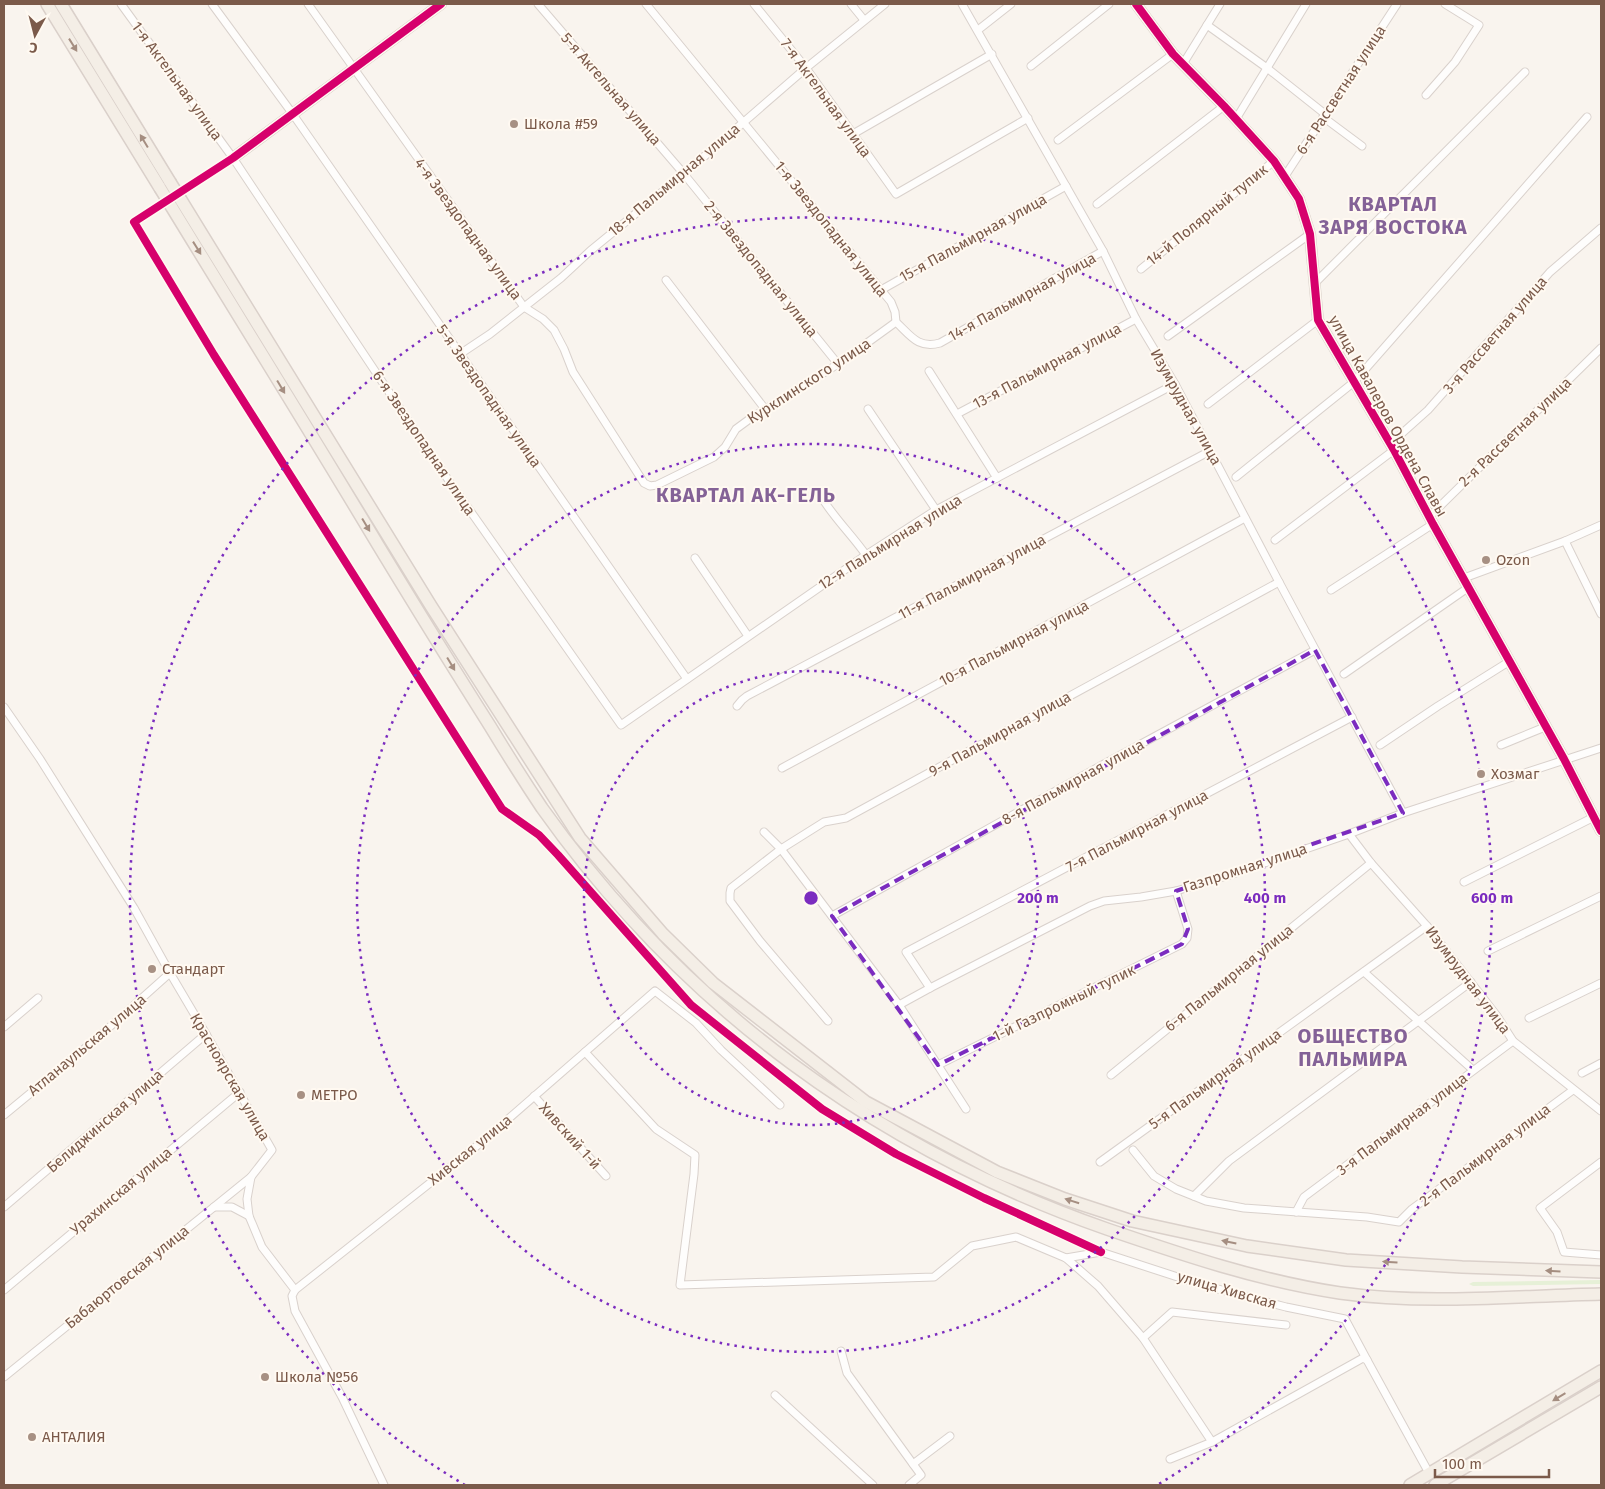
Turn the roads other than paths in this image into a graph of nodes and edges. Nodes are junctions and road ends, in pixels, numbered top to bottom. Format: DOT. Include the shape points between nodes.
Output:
graph roads {
  1 [pos="47,4"];
  2 [pos="60,4"];
  3 [pos="121,4"];
  4 [pos="212,4"];
  5 [pos="308,4"];
  6 [pos="439,4"];
  7 [pos="538,4"];
  8 [pos="646,4"];
  9 [pos="754,4"];
  10 [pos="851,4"];
  11 [pos="885,4"];
  12 [pos="962,4"];
  13 [pos="1011,4"];
  14 [pos="1110,4"];
  15 [pos="1136,4"];
  16 [pos="1220,4"];
  17 [pos="1306,4"];
  18 [pos="1397,4"];
  19 [pos="1445,4"];
  20 [pos="864,20"];
  21 [pos="1207,25"];
  22 [pos="978,30"];
  23 [pos="992,54"];
  24 [pos="1173,54"];
  25 [pos="1183,64"];
  26 [pos="1031,66"];
  27 [pos="352,68"];
  28 [pos="806,68"];
  29 [pos="1267,68"];
  30 [pos="1525,72"];
  31 [pos="1426,95"];
  32 [pos="1224,106"];
  33 [pos="292,113"];
  34 [pos="1324,116"];
  35 [pos="1586,117"];
  36 [pos="1028,118"];
  37 [pos="1236,119"];
  38 [pos="742,122"];
  39 [pos="853,134"];
  40 [pos="1058,140"];
  41 [pos="1362,146"];
  42 [pos="233,158"];
  43 [pos="1274,161"];
  44 [pos="684,174"];
  45 [pos="1284,176"];
  46 [pos="165,185"];
  47 [pos="1066,186"];
  48 [pos="176,203"];
  49 [pos="1097,204"];
  50 [pos="1601,228"];
  51 [pos="1310,234"];
  52 [pos="1103,251"];
  53 [pos="1141,269"];
  54 [pos="666,280"];
  55 [pos="1315,283"];
  56 [pos="881,290"];
  57 [pos="524,307"];
  58 [pos="1136,319"];
  59 [pos="1318,320"];
  60 [pos="896,322"];
  61 [pos="1168,336"];
  62 [pos="940,343"];
  63 [pos="1601,348"];
  64 [pos="460,354"];
  65 [pos="838,364"];
  66 [pos="929,371"];
  67 [pos="1354,382"];
  68 [pos="1175,384"];
  69 [pos="1208,404"];
  70 [pos="766,409"];
  71 [pos="868,409"];
  72 [pos="957,414"];
  73 [pos="1392,447"];
  74 [pos="1210,450"];
  75 [pos="1236,477"];
  76 [pos="997,478"];
  77 [pos="650,486"];
  78 [pos="822,498"];
  79 [pos="936,510"];
  80 [pos="1245,518"];
  81 [pos="1431,520"];
  82 [pos="1601,525"];
  83 [pos="1275,540"];
  84 [pos="1565,541"];
  85 [pos="866,555"];
  86 [pos="695,558"];
  87 [pos="1278,582"];
  88 [pos="1466,583"];
  89 [pos="1331,590"];
  90 [pos="1601,614"];
  91 [pos="748,636"];
  92 [pos="1315,650"];
  93 [pos="1510,661"];
  94 [pos="1344,674"];
  95 [pos="687,679"];
  96 [pos="737,706"];
  97 [pos="4,707"];
  98 [pos="1352,717"];
  99 [pos="621,725"];
  100 [pos="1545,727"];
  101 [pos="1380,745"];
  102 [pos="1501,745"];
  103 [pos="1601,748"];
  104 [pos="1564,759"];
  105 [pos="782,768"];
  106 [pos="1403,813"];
  107 [pos="1594,817"];
  108 [pos="1601,830"];
  109 [pos="764,832"];
  110 [pos="1349,834"];
  111 [pos="781,849"];
  112 [pos="1371,863"];
  113 [pos="1464,882"];
  114 [pos="1176,891"];
  115 [pos="1601,896"];
  116 [pos="832,916"];
  117 [pos="1427,926"];
  118 [pos="1488,951"];
  119 [pos="1364,972"];
  120 [pos="170,973"];
  121 [pos="1471,982"];
  122 [pos="1601,983"];
  123 [pos="930,988"];
  124 [pos="38,998"];
  125 [pos="900,1005"];
  126 [pos="1529,1018"];
  127 [pos="828,1021"];
  128 [pos="1418,1021"];
  129 [pos="4,1027"];
  130 [pos="206,1034"];
  131 [pos="1513,1041"];
  132 [pos="586,1052"];
  133 [pos="1601,1064"];
  134 [pos="938,1065"];
  135 [pos="1473,1070"];
  136 [pos="1582,1072"];
  137 [pos="1111,1075"];
  138 [pos="1573,1090"];
  139 [pos="240,1092"];
  140 [pos="534,1096"];
  141 [pos="780,1105"];
  142 [pos="966,1109"];
  143 [pos="1601,1111"];
  144 [pos="4,1115"];
  145 [pos="1133,1150"];
  146 [pos="1100,1162"];
  147 [pos="1601,1162"];
  148 [pos="606,1176"];
  149 [pos="251,1177"];
  150 [pos="1194,1196"];
  151 [pos="4,1207"];
  152 [pos="214,1207"];
  153 [pos="1296,1212"];
  154 [pos="249,1216"];
  155 [pos="1102,1252"];
  156 [pos="1601,1255"];
  157 [pos="1066,1258"];
  158 [pos="1601,1272"];
  159 [pos="4,1290"];
  160 [pos="294,1290"];
  161 [pos="1601,1294"];
  162 [pos="1286,1326"];
  163 [pos="1143,1338"];
  164 [pos="841,1352"];
  165 [pos="1364,1359"];
  166 [pos="1601,1371"];
  167 [pos="4,1377"];
  168 [pos="1601,1387"];
  169 [pos="775,1395"];
  170 [pos="950,1436"];
  171 [pos="1212,1442"];
  172 [pos="1170,1459"];
  173 [pos="913,1464"];
  174 [pos="1429,1473"];
  175 [pos="384,1485"];
  176 [pos="873,1485"];
  177 [pos="909,1485"];
  178 [pos="1410,1485"];
  179 [pos="1436,1485"];
  1 -- 46 [label="main road, one-way"];
  46 -- 2 [label="main road, one-way"];
  3 -- 42 [label="street, 1-я Акгельная улица"];
  4 -- 33 [label="street, 5-я Звездопадная улица"];
  5 -- 27 [label="street, 4-я Звездопадная улица"];
  6 -- 27 [label="street"];
  7 -- 44 [label="street, 5-я Акгельная улица"];
  8 -- 38 [label="street, 1-я Звездопадная улица"];
  9 -- 28 [label="street, 7-я Акгельная улица"];
  10 -- 20 [label="street"];
  11 -- 20 [label="street, 18-я Пальмирная улица"];
  12 -- 22 [label="street, Изумрудная улица"];
  13 -- 22 [label="street"];
  14 -- 26 [label="street"];
  15 -- 24 [label="street, улица Кавалеров Ордена Славы"];
  16 -- 21 [label="street"];
  17 -- 29 [label="street"];
  18 -- 34 [label="street, 6-я Рассветная улица"];
  19 -- 31 [label="street" via="1479,25 1455,62"];
  20 -- 28 [label="street, 18-я Пальмирная улица"];
  21 -- 25 [label="street"];
  21 -- 29 [label="street"];
  22 -- 23 [label="street, Изумрудная улица"];
  23 -- 36 [label="street, Изумрудная улица"];
  23 -- 39 [label="street"];
  24 -- 25 [label="street, улица Кавалеров Ордена Славы"];
  24 -- 40 [label="street"];
  25 -- 32 [label="street, улица Кавалеров Ордена Славы"];
  27 -- 33 [label="street"];
  27 -- 57 [label="street, 4-я Звездопадная улица"];
  28 -- 38 [label="street, 18-я Пальмирная улица"];
  28 -- 39 [label="street, 7-я Акгельная улица"];
  29 -- 34 [label="street"];
  29 -- 37 [label="street"];
  30 -- 55 [label="street"];
  32 -- 37 [label="street, улица Кавалеров Ордена Славы"];
  32 -- 49 [label="street"];
  33 -- 42 [label="street"];
  33 -- 64 [label="street, 5-я Звездопадная улица"];
  34 -- 41 [label="street"];
  34 -- 45 [label="street, 6-я Рассветная улица"];
  35 -- 67 [label="street"];
  36 -- 39 [label="street, 7-я Акгельная улица" via="896,194"];
  36 -- 47 [label="street, Изумрудная улица"];
  37 -- 43 [label="street, улица Кавалеров Ордена Славы"];
  38 -- 44 [label="street, 18-я Пальмирная улица"];
  38 -- 56 [label="street, 1-я Звездопадная улица"];
  42 -- 99 [label="street, 6-я Звездопадная улица" via="433,458"];
  42 -- 155 [label="street" via="134,222 219,364 502,808 539,835 691,1005 822,1109 896,1154"];
  43 -- 45 [label="street, улица Кавалеров Ордена Славы"];
  43 -- 53 [label="street, 14-й Полярный тупик"];
  44 -- 57 [label="street, 18-я Пальмирная улица"];
  44 -- 65 [label="street, 2-я Звездопадная улица"];
  45 -- 51 [label="street, улица Кавалеров Ордена Славы" via="1299,199"];
  46 -- 48 [label="main road, bridge"];
  47 -- 52 [label="street, Изумрудная улица"];
  47 -- 56 [label="street, 15-я Пальмирная улица"];
  158 -- 48 [label="main road, one-way" via="1346,1260 1247,1246 1132,1220 1065,1199 997,1172 866,1102 712,983 662,934 580,838"];
  48 -- 161 [label="main road, one-way" via="466,689 542,807 600,882 653,942 724,1009 798,1069 845,1102 932,1153 1030,1200 1143,1241 1266,1279 1339,1293 1413,1299"];
  50 -- 73 [label="street, 3-я Рассветная улица" via="1550,272"];
  51 -- 55 [label="street, улица Кавалеров Ордена Славы"];
  51 -- 61 [label="street"];
  52 -- 58 [label="street, Изумрудная улица"];
  52 -- 62 [label="street, 14-я Пальмирная улица"];
  54 -- 70 [label="street"];
  55 -- 59 [label="street, улица Кавалеров Ордена Славы"];
  56 -- 60 [label="street, 1-я Звездопадная улица" via="891,302"];
  57 -- 64 [label="street, 18-я Пальмирная улица"];
  57 -- 77 [label="street, 4-я Звездопадная улица" via="554,330 574,372 644,483"];
  58 -- 68 [label="street, Изумрудная улица"];
  58 -- 72 [label="street, 13-я Пальмирная улица"];
  59 -- 67 [label="street, улица Кавалеров Ордена Славы"];
  59 -- 69 [label="street"];
  60 -- 62 [label="street, 1-я Звездопадная улица" via="920,344"];
  60 -- 65 [label="street, Курклинского улица"];
  63 -- 81 [label="street, 2-я Рассветная улица"];
  64 -- 95 [label="street, 5-я Звездопадная улица"];
  65 -- 70 [label="street, Курклинского улица"];
  66 -- 72 [label="street"];
  67 -- 73 [label="street, улица Кавалеров Ордена Славы"];
  67 -- 75 [label="street"];
  68 -- 74 [label="street, Изумрудная улица"];
  68 -- 76 [label="street, 12-я Пальмирная улица"];
  70 -- 77 [label="street, Курклинского улица" via="736,429 714,457"];
  71 -- 79 [label="street"];
  72 -- 76 [label="street"];
  73 -- 81 [label="street, улица Кавалеров Ордена Славы"];
  73 -- 83 [label="street, 3-я Рассветная улица"];
  74 -- 80 [label="street, Изумрудная улица"];
  74 -- 96 [label="street, 11-я Пальмирная улица" via="747,696"];
  76 -- 79 [label="street, 12-я Пальмирная улица"];
  78 -- 85 [label="street"];
  79 -- 85 [label="street, 12-я Пальмирная улица"];
  80 -- 87 [label="street, Изумрудная улица"];
  80 -- 105 [label="street, 10-я Пальмирная улица"];
  81 -- 88 [label="street, улица Кавалеров Ордена Славы"];
  81 -- 89 [label="street, 2-я Рассветная улица"];
  82 -- 84 [label="street"];
  84 -- 88 [label="street"];
  84 -- 90 [label="street"];
  85 -- 91 [label="street, 12-я Пальмирная улица"];
  86 -- 91 [label="street"];
  87 -- 92 [label="street, Изумрудная улица"];
  87 -- 111 [label="street, 9-я Пальмирная улица" via="846,818 824,822"];
  88 -- 93 [label="street, улица Кавалеров Ордена Славы"];
  88 -- 94 [label="street"];
  91 -- 95 [label="street, 12-я Пальмирная улица"];
  92 -- 98 [label="street, Изумрудная улица"];
  92 -- 116 [label="street, 8-я Пальмирная улица"];
  93 -- 100 [label="street, улица Кавалеров Ордена Славы"];
  93 -- 101 [label="street"];
  95 -- 99 [label="street, 12-я Пальмирная улица"];
  97 -- 120 [label="street, Красноярская улица" via="134,908"];
  98 -- 106 [label="street, Изумрудная улица"];
  98 -- 123 [label="street, 7-я Пальмирная улица" via="906,952"];
  100 -- 102 [label="street"];
  100 -- 104 [label="street, улица Кавалеров Ордена Славы"];
  103 -- 104 [label="street, Газпромная улица"];
  104 -- 106 [label="street, Газпромная улица"];
  104 -- 107 [label="street, улица Кавалеров Ордена Славы"];
  106 -- 110 [label="street, Газпромная улица"];
  107 -- 108 [label="street, улица Кавалеров Ордена Славы"];
  107 -- 113 [label="street"];
  109 -- 111 [label="street"];
  110 -- 112 [label="street, Изумрудная улица"];
  110 -- 114 [label="street, Газпромная улица"];
  111 -- 116 [label="street"];
  111 -- 127 [label="street, 9-я Пальмирная улица" via="732,888 730,901"];
  112 -- 117 [label="street, Изумрудная улица"];
  112 -- 137 [label="street, 6-я Пальмирная улица"];
  114 -- 123 [label="street, Газпромная улица" via="1104,901 1090,906"];
  114 -- 134 [label="street, 1-й Газпромный тупик" via="1188,929 1182,944"];
  115 -- 118 [label="street"];
  116 -- 125 [label="street"];
  117 -- 119 [label="street, 5-я Пальмирная улица"];
  117 -- 121 [label="street, Изумрудная улица"];
  119 -- 128 [label="street"];
  119 -- 146 [label="street, 5-я Пальмирная улица"];
  120 -- 130 [label="street, Красноярская улица"];
  120 -- 144 [label="street, Атланаульская улица"];
  121 -- 128 [label="street"];
  121 -- 131 [label="street, Изумрудная улица"];
  122 -- 126 [label="street"];
  123 -- 125 [label="street, Газпромная улица"];
  124 -- 129 [label="street"];
  125 -- 134 [label="street"];
  128 -- 135 [label="street"];
  128 -- 150 [label="street" via="1228,1161"];
  130 -- 139 [label="street, Красноярская улица"];
  130 -- 151 [label="street, Белиджинская улица"];
  131 -- 135 [label="street, 3-я Пальмирная улица"];
  131 -- 138 [label="street, Изумрудная улица"];
  132 -- 140 [label="street, Хивская улица"];
  132 -- 141 [label="street, Хивская улица" via="655,991 696,1023"];
  132 -- 157 [label="street" via="656,1128 695,1156 680,1285 934,1277 972,1246 1016,1238"];
  133 -- 136 [label="street"];
  134 -- 142 [label="street"];
  135 -- 153 [label="street, 3-я Пальмирная улица" via="1304,1197"];
  138 -- 143 [label="street, Изумрудная улица"];
  138 -- 153 [label="street, 2-я Пальмирная улица" via="1399,1222"];
  139 -- 149 [label="street, Красноярская улица" via="272,1150"];
  139 -- 159 [label="street, Урахинская улица"];
  140 -- 148 [label="street, Хивский 1-й"];
  140 -- 160 [label="street, Хивская улица" via="483,1141"];
  145 -- 150 [label="street" via="1154,1176"];
  147 -- 156 [label="street" via="1540,1208 1557,1232 1564,1252"];
  149 -- 152 [label="street, Бабаюртовская улица"];
  149 -- 154 [label="street"];
  150 -- 153 [label="street" via="1244,1208"];
  152 -- 154 [label="street" via="232,1207"];
  152 -- 167 [label="street, Бабаюртовская улица"];
  154 -- 160 [label="street" via="262,1247"];
  155 -- 157 [label="street, улица Хивская"];
  155 -- 165 [label="street, улица Хивская" via="1199,1284 1345,1319"];
  157 -- 163 [label="street" via="1098,1286"];
  160 -- 175 [label="street" via="295,1311 342,1397"];
  162 -- 163 [label="street" via="1172,1312"];
  163 -- 171 [label="street"];
  164 -- 173 [label="street" via="847,1373"];
  165 -- 171 [label="street"];
  165 -- 174 [label="street, улица Хивская"];
  166 -- 174 [label="main road, one-way"];
  168 -- 179 [label="main road"];
  169 -- 176 [label="street"];
  170 -- 173 [label="street"];
  171 -- 172 [label="street"];
  173 -- 177 [label="street" via="921,1475"];
  174 -- 178 [label="main road"];
  174 -- 179 [label="main road"];
}
